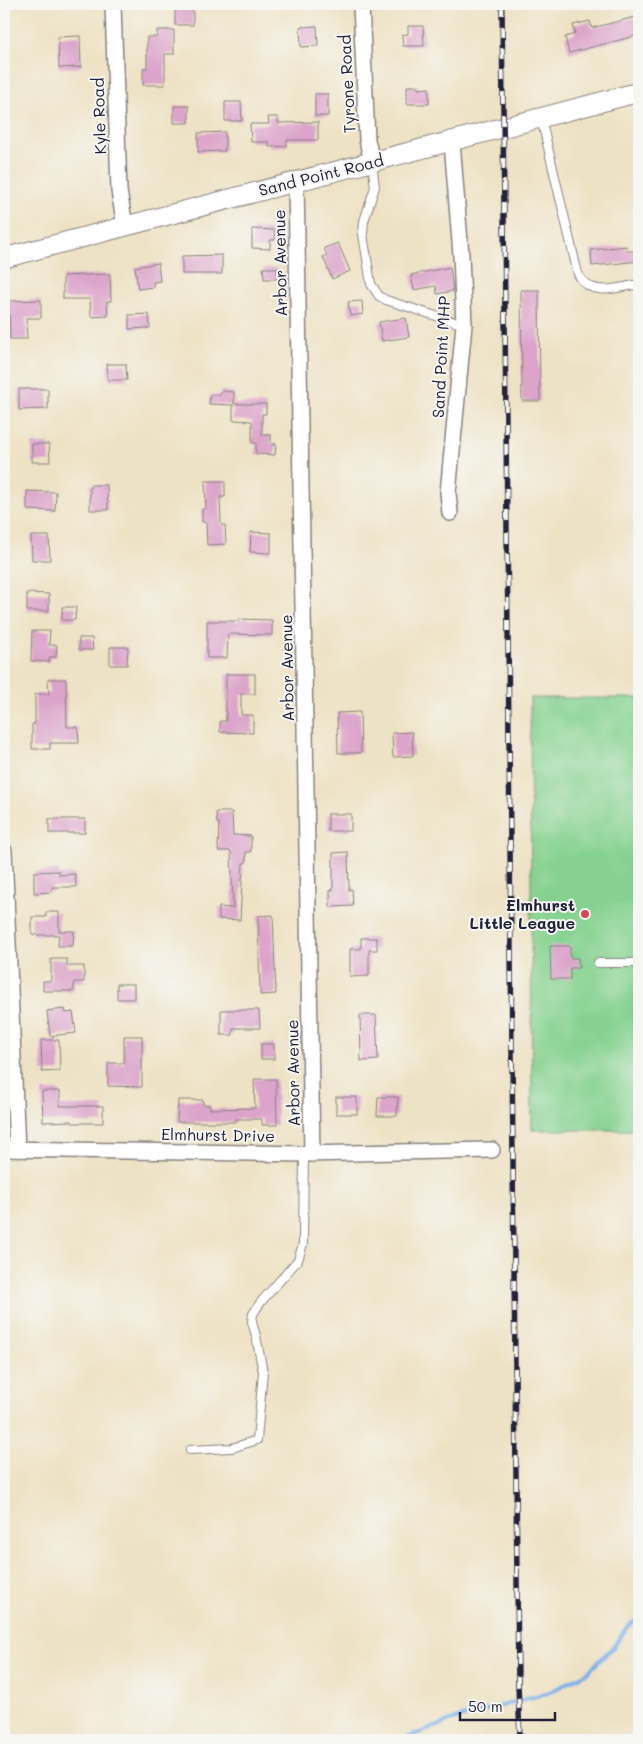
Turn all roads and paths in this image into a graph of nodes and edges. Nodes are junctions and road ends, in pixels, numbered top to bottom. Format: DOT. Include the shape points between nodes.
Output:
graph roads {
  1 [pos="113,4"];
  2 [pos="361,4"];
  3 [pos="639,92"];
  4 [pos="541,118"];
  5 [pos="452,142"];
  6 [pos="372,162"];
  7 [pos="296,181"];
  8 [pos="125,226"];
  9 [pos="4,258"];
  10 [pos="639,284"];
  11 [pos="464,325"];
  12 [pos="450,514"];
  13 [pos="4,851"];
  14 [pos="598,963"];
  15 [pos="639,963"];
  16 [pos="11,1149"];
  17 [pos="492,1150"];
  18 [pos="308,1154"];
  19 [pos="190,1450"];
  1 -- 8 [label="street, Kyle Road" via="119,191"];
  2 -- 6 [label="street, Tyrone Road" via="367,140"];
  3 -- 4 [label="street, Sand Point Road"];
  4 -- 5 [label="street, Sand Point Road"];
  4 -- 10 [label="lane" via="582,282 598,289"];
  5 -- 6 [label="street, Sand Point Road"];
  5 -- 11 [label="street, Sand Point MHP"];
  6 -- 7 [label="street, Sand Point Road"];
  6 -- 11 [label="lane" via="376,187 364,221 363,234 371,284 386,300"];
  7 -- 8 [label="street, Sand Point Road"];
  7 -- 18 [label="street, Arbor Avenue"];
  8 -- 9 [label="street, Sand Point Road"];
  11 -- 12 [label="street, Sand Point MHP" via="448,493"];
  13 -- 16 [label="street"];
  14 -- 15 [label="lane"];
  16 -- 18 [label="street, Elmhurst Drive"];
  17 -- 18 [label="street, Elmhurst Drive"];
  18 -- 19 [label="lane" via="303,1244 298,1260 253,1314 262,1372 257,1440 232,1448"];
}
